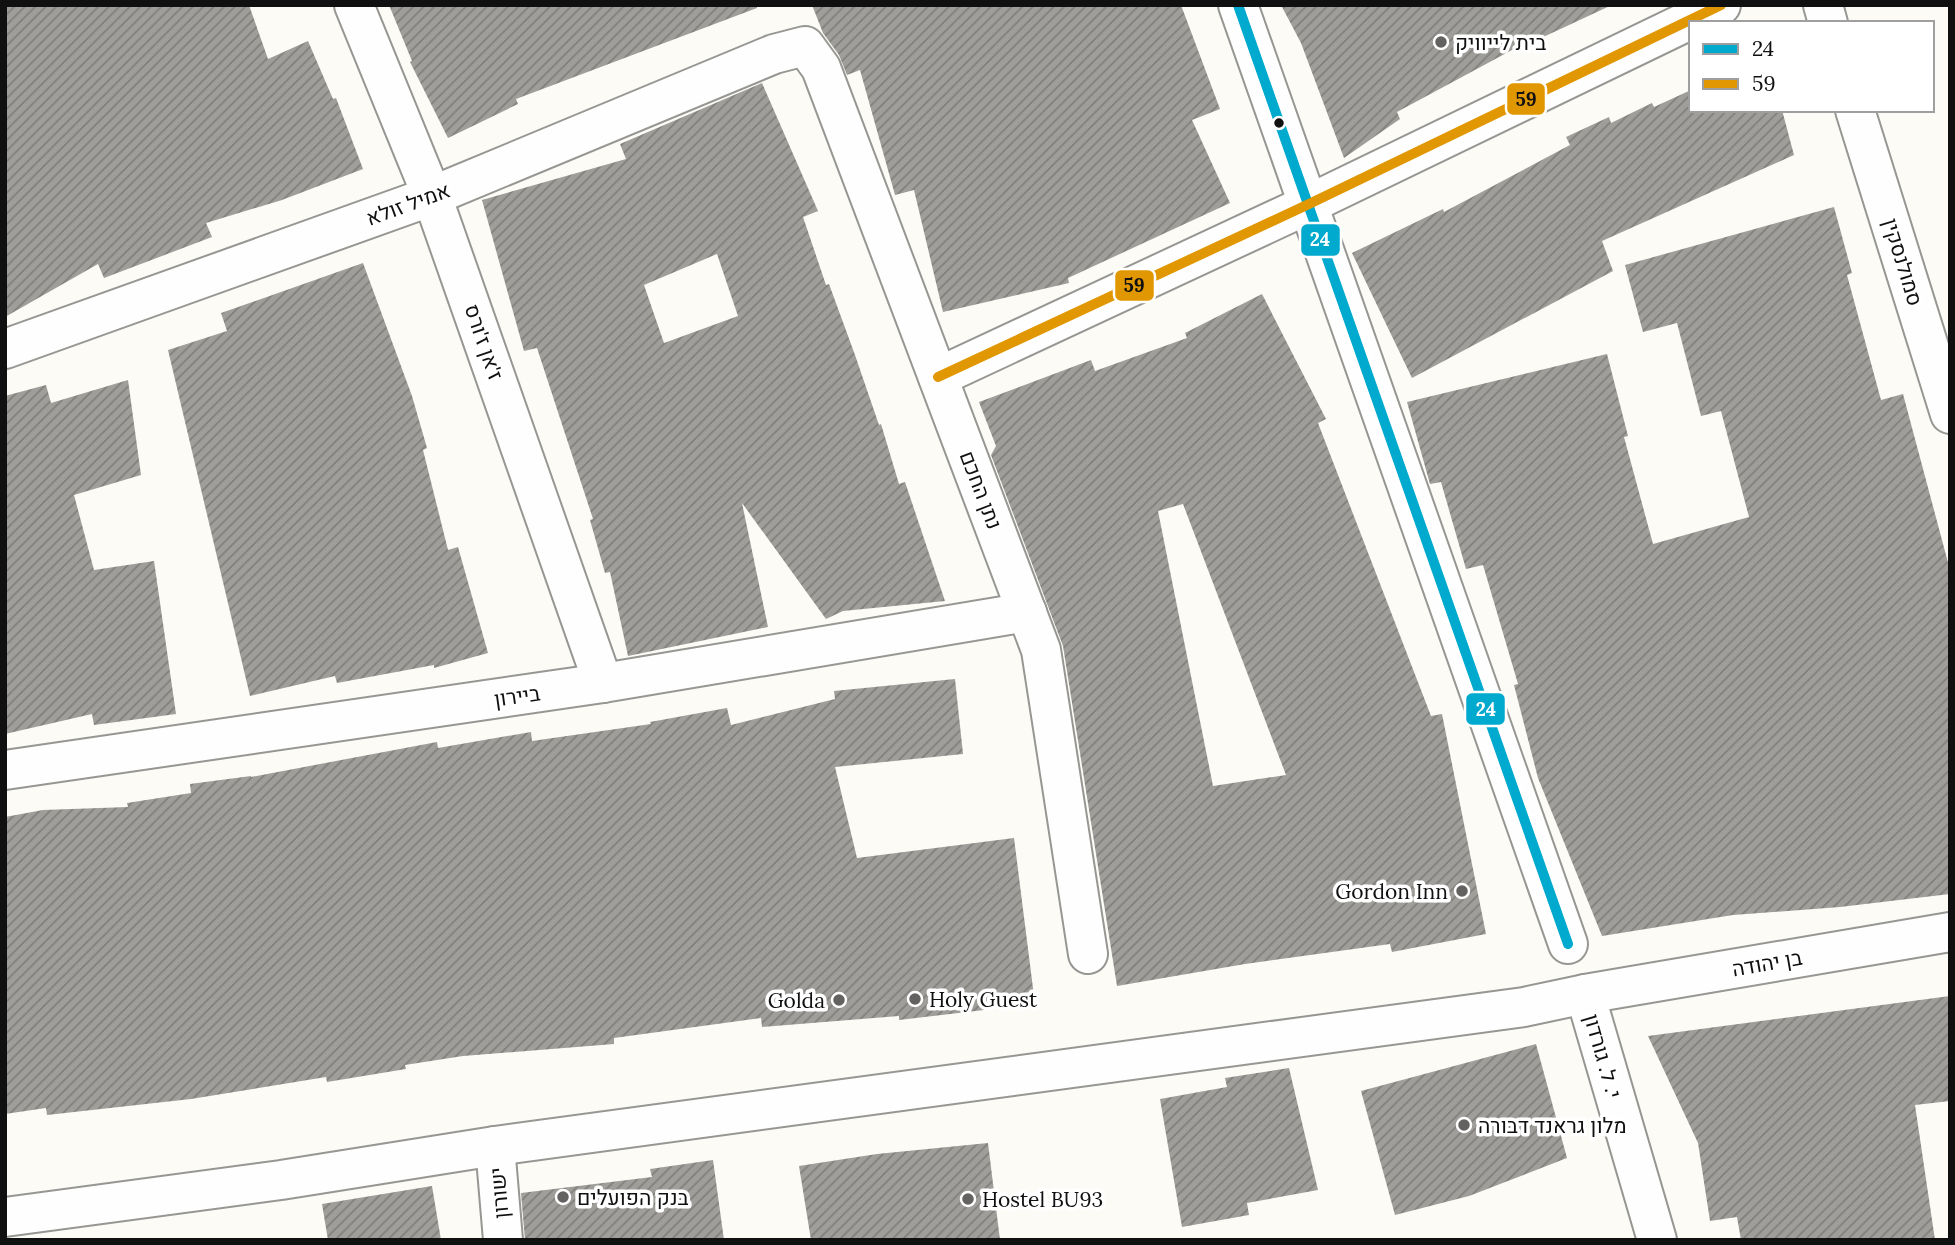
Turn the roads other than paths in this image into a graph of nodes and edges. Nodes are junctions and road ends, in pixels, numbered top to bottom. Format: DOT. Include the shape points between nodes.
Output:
graph roads {
  1 [pos="354,5"];
  2 [pos="1238,5"];
  3 [pos="1721,5"];
  4 [pos="805,46"];
  5 [pos="1856,112"];
  6 [pos="432,196"];
  7 [pos="1309,204"];
  8 [pos="5,349"];
  9 [pos="938,377"];
  10 [pos="1950,414"];
  11 [pos="1027,612"];
  12 [pos="603,683"];
  13 [pos="5,770"];
  14 [pos="1950,932"];
  15 [pos="1568,944"];
  16 [pos="1088,954"];
  17 [pos="1585,994"];
  18 [pos="495,1146"];
  19 [pos="5,1217"];
  20 [pos="503,1240"];
  21 [pos="1657,1240"];
  1 -- 6 [label="street, ז'אן ז'ורס"];
  2 -- 7 [label="street"];
  3 -- 7 [label="street"];
  4 -- 6 [label="street, אמיל זולא" via="774,54"];
  4 -- 9 [label="street, נתן החכם" via="821,68"];
  5 -- 10 [label="street, סמולנסקין"];
  6 -- 8 [label="street, אמיל זולא"];
  6 -- 12 [label="street, ז'אן ז'ורס"];
  7 -- 9 [label="street"];
  7 -- 15 [label="street"];
  9 -- 11 [label="street, נתן החכם"];
  11 -- 12 [label="street, ביירון"];
  11 -- 16 [label="street, נתן החכם" via="1041,650"];
  12 -- 13 [label="street, ביירון"];
  14 -- 17 [label="street, בן יהודה"];
  17 -- 18 [label="street, בן יהודה" via="1496,1010"];
  17 -- 21 [label="street, י. ל. גורדון"];
  18 -- 19 [label="street, בן יהודה"];
  18 -- 20 [label="street, ישורון"];
}
